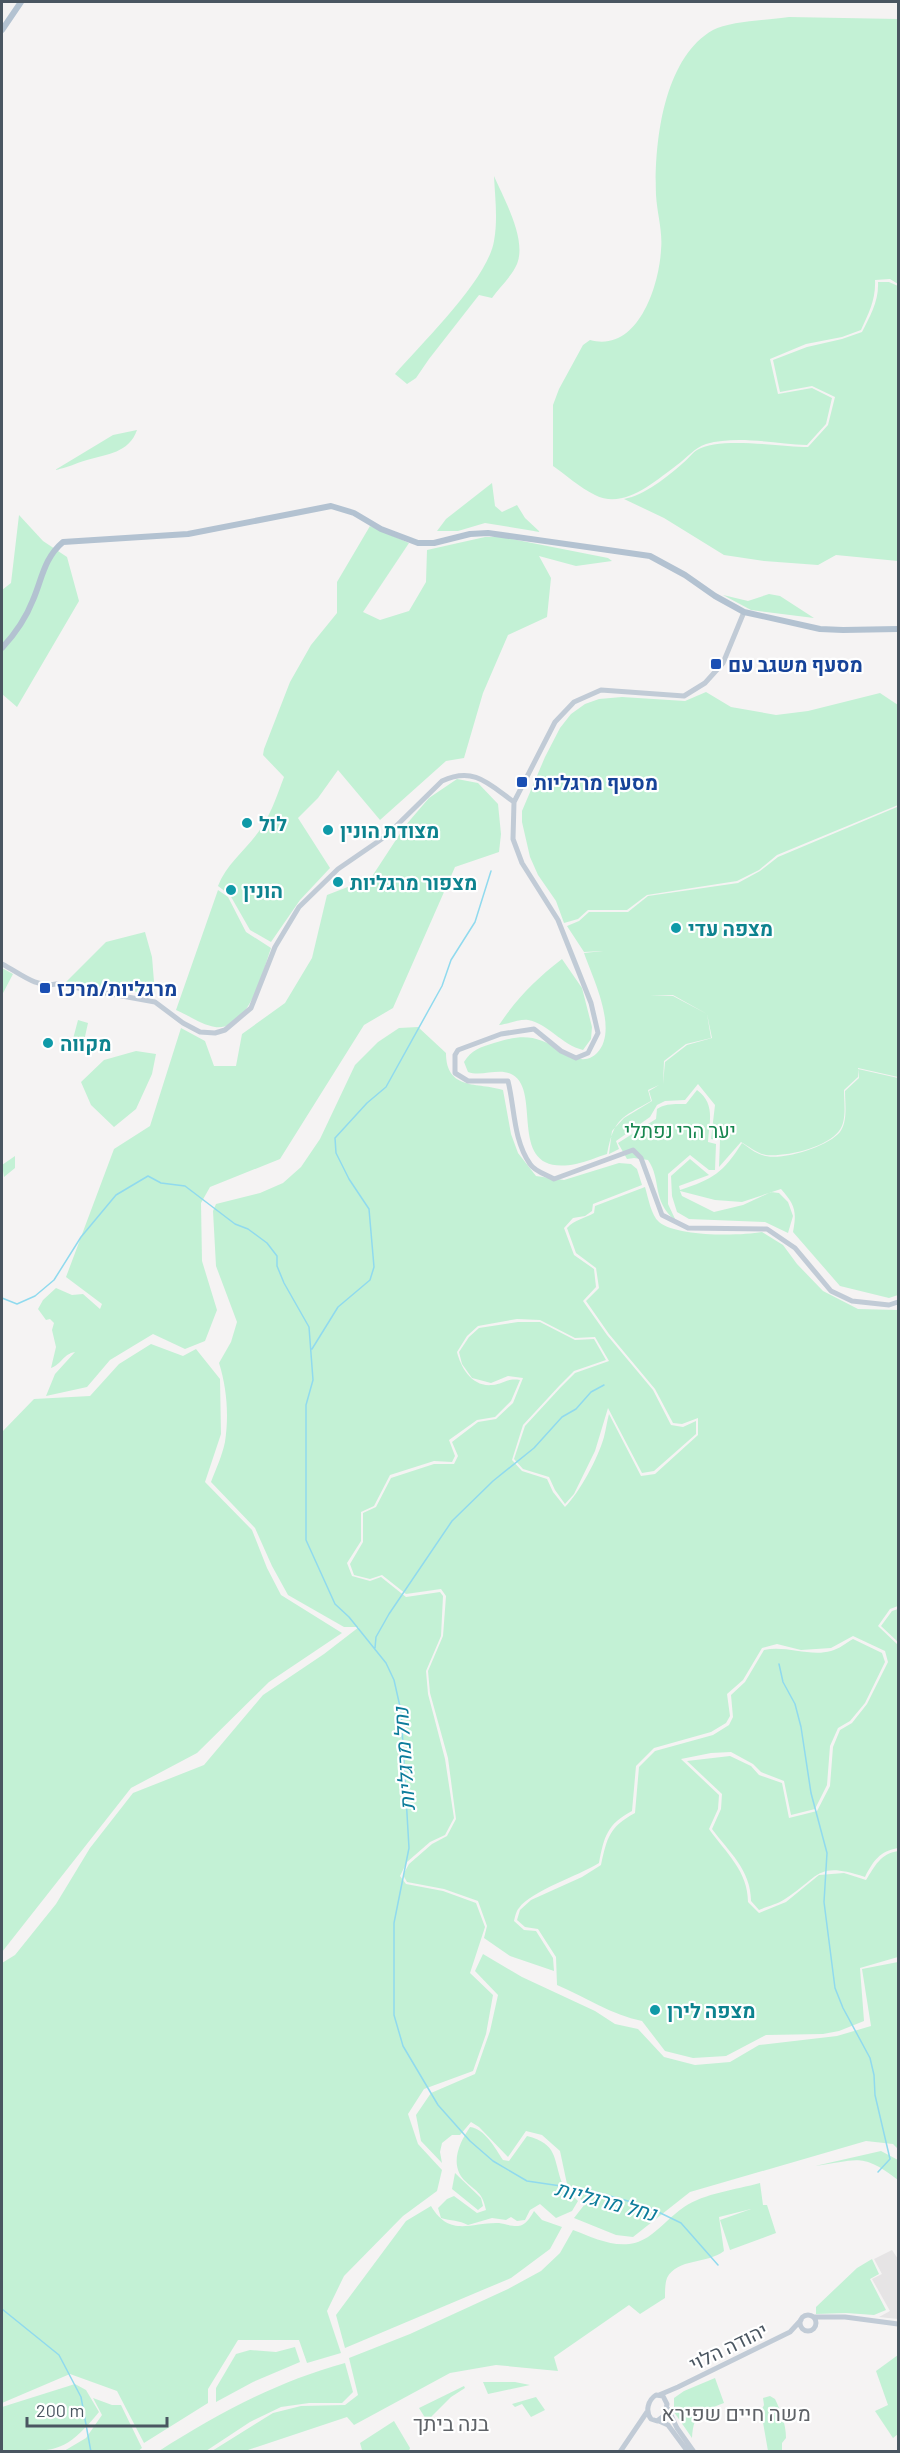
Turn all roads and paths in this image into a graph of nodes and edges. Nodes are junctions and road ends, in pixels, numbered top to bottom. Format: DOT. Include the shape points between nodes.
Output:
graph roads {
  1 [pos="21,2"];
  2 [pos="2,30"];
  3 [pos="744,612"];
  4 [pos="898,629"];
  5 [pos="2,648"];
  6 [pos="514,802"];
  7 [pos="2,963"];
  8 [pos="898,1302"];
  9 [pos="814,2317"];
  10 [pos="834,2317"];
  11 [pos="801,2320"];
  12 [pos="898,2324"];
  13 [pos="815,2326"];
  14 [pos="804,2330"];
  15 [pos="789,2332"];
  16 [pos="680,2387"];
  17 [pos="659,2395"];
  18 [pos="667,2405"];
  19 [pos="647,2412"];
  20 [pos="657,2421"];
  21 [pos="627,2442"];
  22 [pos="620,2451"];
  23 [pos="688,2451"];
  24 [pos="694,2451"];
  1 -- 2 [label="main road"];
  3 -- 4 [label="main road" via="820,628"];
  3 -- 5 [label="main road" via="650,556 488,533 418,543 331,506 188,534 63,542 47,560 24,618"];
  3 -- 6 [label="main road" via="723,663 705,683 684,696 601,690 574,702 555,722"];
  6 -- 7 [label="main road" via="474,775 452,776 428,792 386,836 314,890 275,947 251,1008 219,1033 195,1030 155,1002 43,985"];
  6 -- 8 [label="main road" via="513,839 518,853 558,920 591,1003 598,1033 588,1053 576,1058 534,1029 501,1034 458,1050 455,1073 468,1081 508,1081 515,1108 514,1128 530,1166 554,1179 633,1150 641,1158 662,1215 688,1228 767,1229 795,1248 831,1291 852,1301 889,1305"];
  9 -- 10 [label="main road"];
  9 -- 11 [label="main road" via="806,2315"];
  9 -- 13 [label="main road"];
  10 -- 12 [label="main road"];
  10 -- 13 [label="main road"];
  11 -- 14 [label="main road"];
  11 -- 15 [label="main road, יהודה הלוי"];
  13 -- 14 [label="main road"];
  14 -- 15 [label="main road, יהודה הלוי"];
  15 -- 16 [label="main road, יהודה הלוי"];
  16 -- 17 [label="main road, יהודה הלוי"];
  16 -- 18 [label="main road, יהודה הלוי"];
  17 -- 18 [label="main road"];
  17 -- 19 [label="main road" via="652,2398"];
  18 -- 20 [label="main road" via="665,2415"];
  18 -- 24 [label="main road" via="677,2428"];
  19 -- 20 [label="main road"];
  19 -- 21 [label="main road"];
  20 -- 21 [label="main road" via="646,2423"];
  20 -- 23 [label="main road" via="668,2425"];
  21 -- 22 [label="main road"];
}
